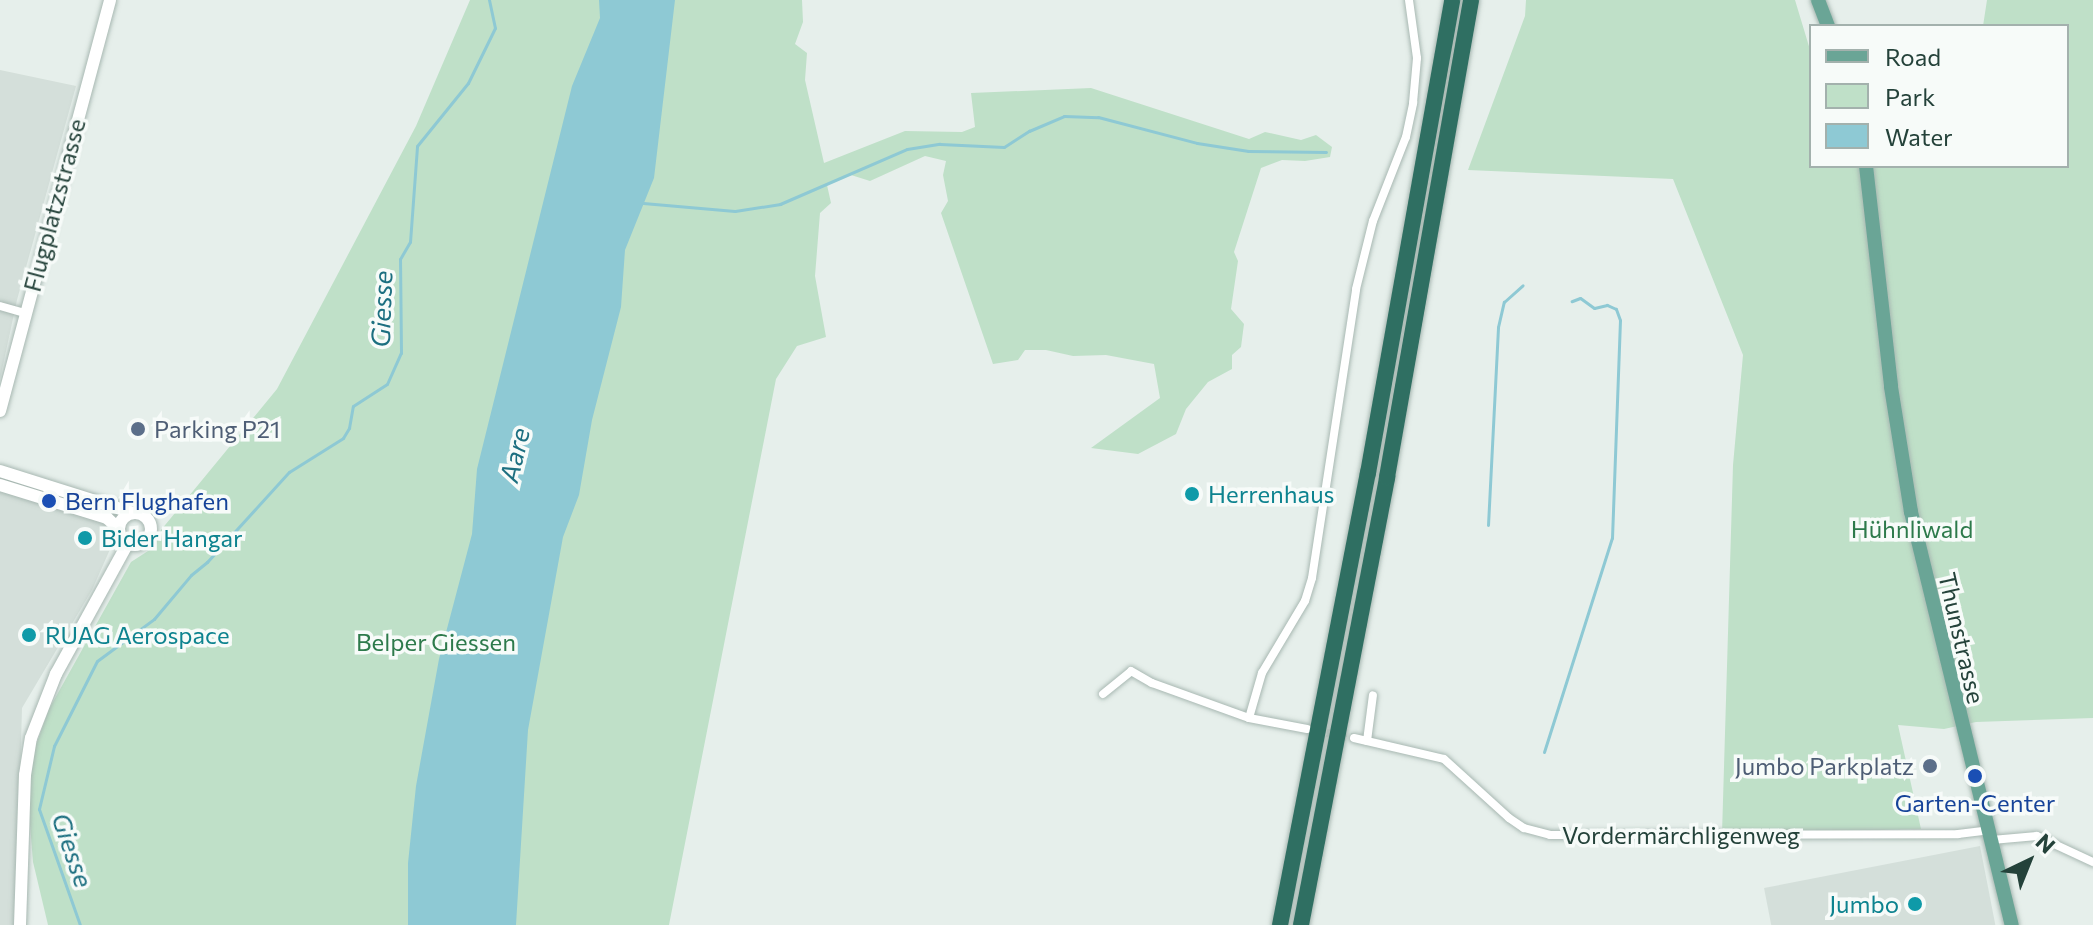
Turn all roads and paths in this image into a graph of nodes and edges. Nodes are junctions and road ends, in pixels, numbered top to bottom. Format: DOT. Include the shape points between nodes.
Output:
graph roads {
  1 [pos="110,0"];
  2 [pos="1409,0"];
  3 [pos="1452,0"];
  4 [pos="1471,0"];
  5 [pos="1818,0"];
  6 [pos="1827,24"];
  7 [pos="1866,168"];
  8 [pos="0,306"];
  9 [pos="25,313"];
  10 [pos="0,411"];
  11 [pos="0,471"];
  12 [pos="0,485"];
  13 [pos="133,513"];
  14 [pos="119,529"];
  15 [pos="128,543"];
  16 [pos="1103,694"];
  17 [pos="1373,695"];
  18 [pos="1249,718"];
  19 [pos="1307,729"];
  20 [pos="1354,738"];
  21 [pos="1367,741"];
  22 [pos="1990,835"];
  23 [pos="2093,862"];
  24 [pos="20,925"];
  25 [pos="1280,925"];
  26 [pos="1301,925"];
  27 [pos="2012,925"];
  1 -- 9 [label="street, Flugplatzstrasse"];
  2 -- 18 [label="street" via="1417,58 1413,103 1356,289 1312,578 1305,601 1262,673"];
  3 -- 25 [label="highway"];
  4 -- 26 [label="highway"];
  5 -- 6 [label="main road"];
  7 -- 22 [label="main road, Thunstrasse" via="1906,487"];
  8 -- 9 [label="street"];
  9 -- 10 [label="street, Flugplatzstrasse"];
  11 -- 13 [label="street"];
  12 -- 14 [label="street" via="107,518"];
  13 -- 14 [label="street" via="123,518"];
  13 -- 15 [label="street" via="146,518 150,534 140,544"];
  14 -- 15 [label="street"];
  15 -- 24 [label="street" via="56,674 31,738"];
  16 -- 18 [label="street" via="1131,671"];
  17 -- 21 [label="street"];
  18 -- 19 [label="street"];
  20 -- 21 [label="street, Vordermärchligenweg"];
  21 -- 22 [label="street, Vordermärchligenweg" via="1444,759 1509,818 1550,835"];
  22 -- 23 [label="street, Vordermärchligenweg" via="2037,836"];
  22 -- 27 [label="main road, Thunstrasse"];
}
